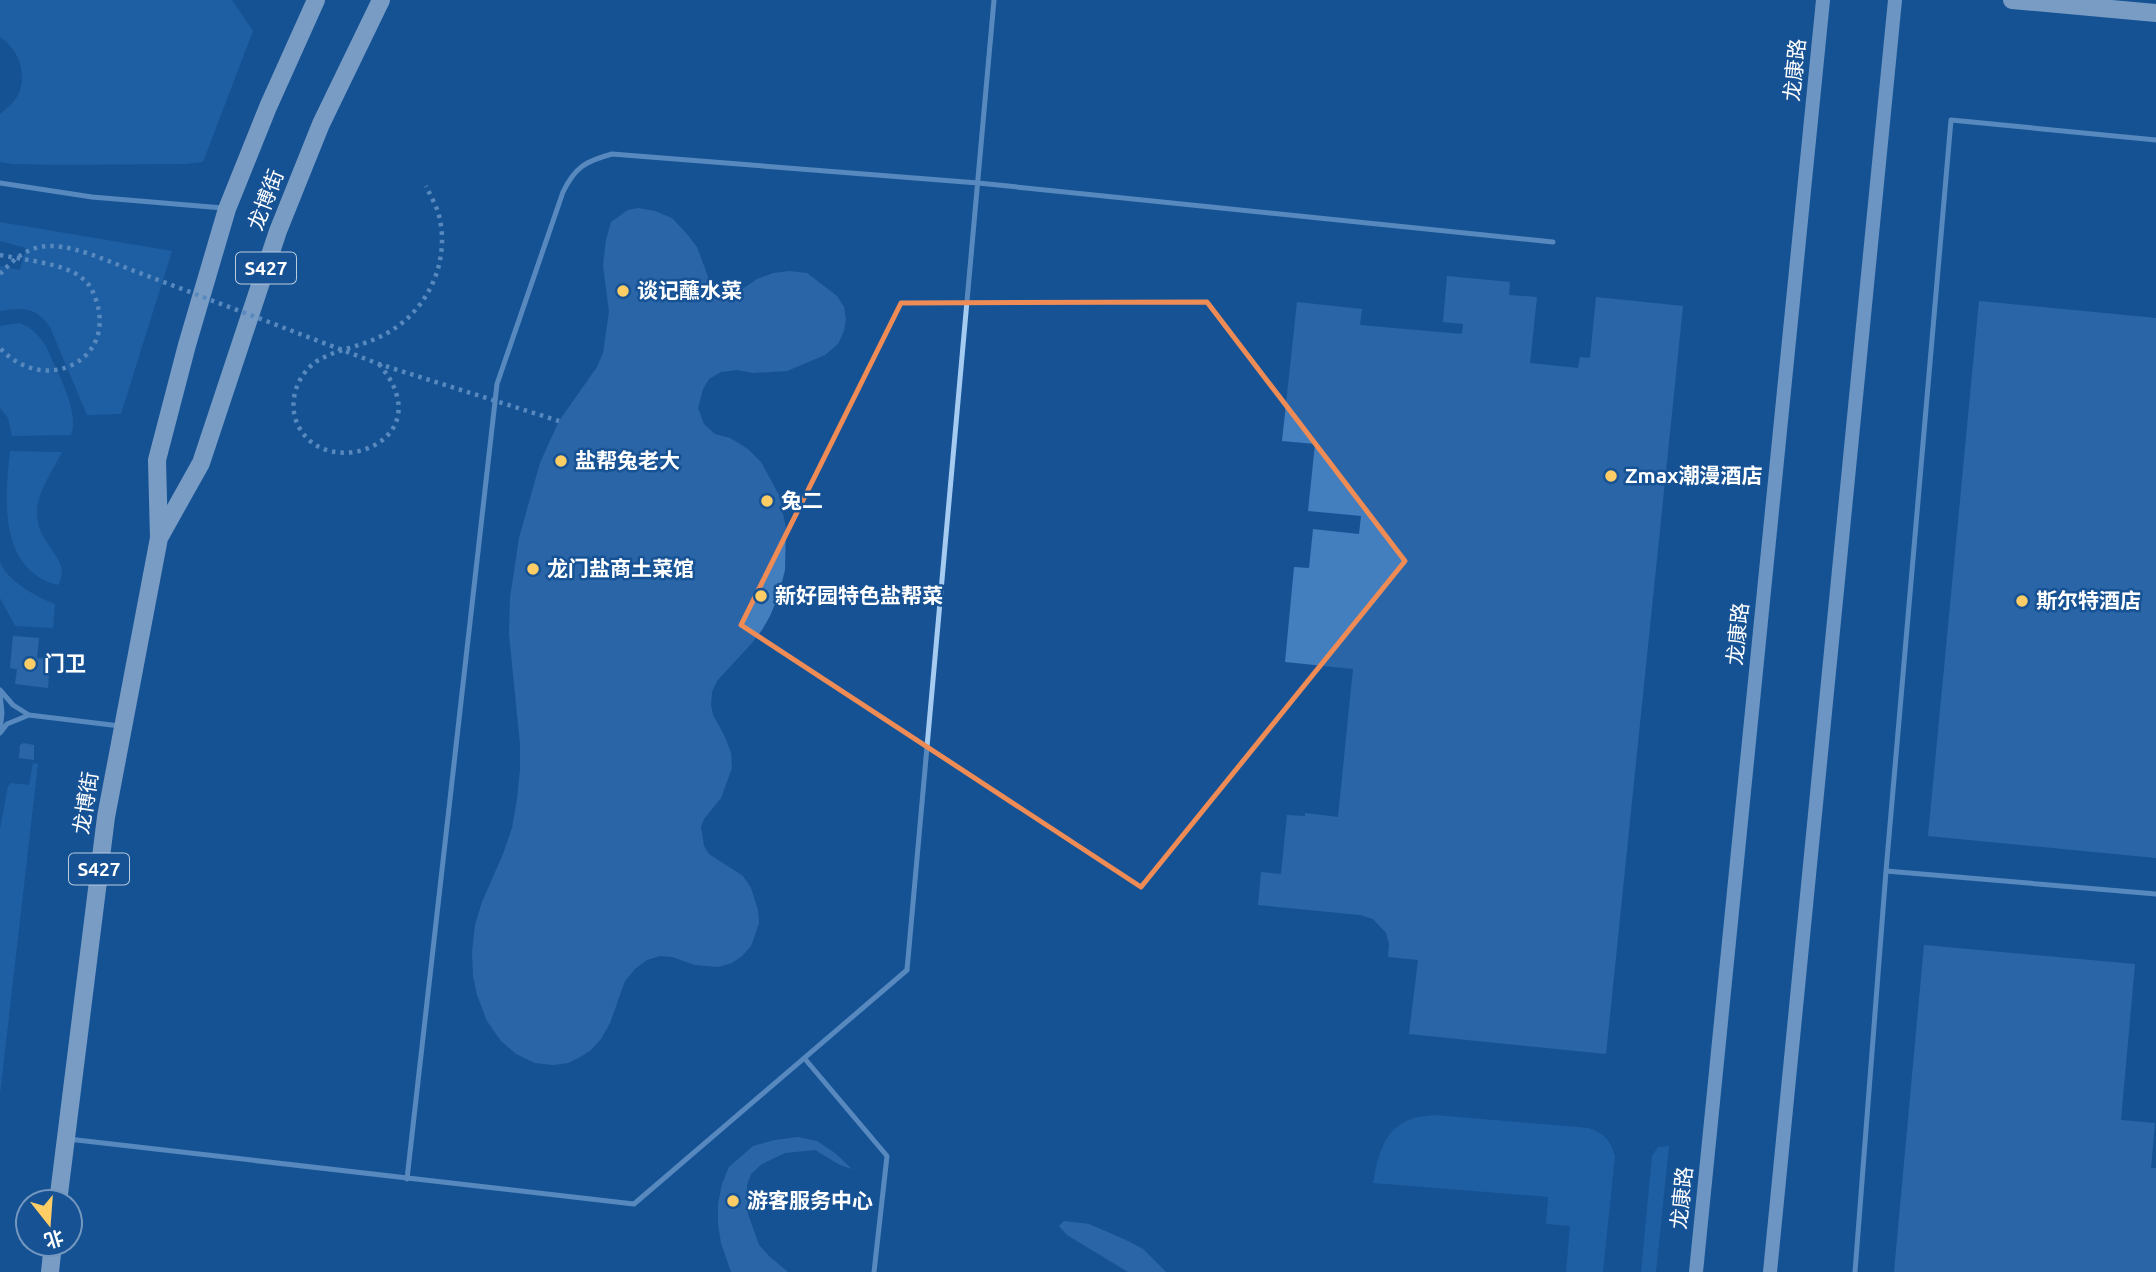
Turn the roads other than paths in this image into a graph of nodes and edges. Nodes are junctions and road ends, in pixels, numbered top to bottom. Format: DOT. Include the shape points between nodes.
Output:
graph roads {
  1 [pos="301,0"];
  2 [pos="316,0"];
  3 [pos="381,0"];
  4 [pos="995,0"];
  5 [pos="1823,0"];
  6 [pos="1895,0"];
  7 [pos="2011,0"];
  8 [pos="2102,0"];
  9 [pos="2119,10"];
  10 [pos="2156,13"];
  11 [pos="305,24"];
  12 [pos="2156,140"];
  13 [pos="0,183"];
  14 [pos="978,183"];
  15 [pos="227,209"];
  16 [pos="1553,242"];
  17 [pos="159,538"];
  18 [pos="0,692"];
  19 [pos="29,715"];
  20 [pos="123,726"];
  21 [pos="0,732"];
  22 [pos="1886,871"];
  23 [pos="2156,894"];
  24 [pos="805,1059"];
  25 [pos="65,1139"];
  26 [pos="407,1179"];
  27 [pos="60,1188"];
  28 [pos="874,1272"];
  29 [pos="1696,1272"];
  30 [pos="1770,1272"];
  31 [pos="1855,1272"];
  1 -- 11 [label="main road"];
  2 -- 11 [label="main road, 龙博街 / S427"];
  3 -- 17 [label="main road, 龙博街 / S427" via="321,124 278,231 201,463"];
  4 -- 14 [label="lane"];
  5 -- 29 [label="street, 龙康路"];
  6 -- 30 [label="street"];
  7 -- 9 [label="main road"];
  8 -- 9 [label="main road"];
  9 -- 10 [label="main road"];
  11 -- 15 [label="main road, 龙博街 / S427"];
  12 -- 22 [label="lane" via="1951,120"];
  13 -- 15 [label="lane"];
  14 -- 16 [label="lane"];
  14 -- 24 [label="lane" via="907,970"];
  14 -- 26 [label="lane" via="612,154 587,162 569,180 496,384"];
  15 -- 17 [label="main road, 龙博街 / S427" via="157,460"];
  17 -- 20 [label="main road, 龙博街 / S427"];
  18 -- 19 [label="lane"];
  18 -- 21 [label="lane"];
  19 -- 20 [label="lane"];
  19 -- 21 [label="lane"];
  20 -- 25 [label="main road, 龙博街 / S427" via="106,817"];
  22 -- 23 [label="lane"];
  22 -- 31 [label="lane"];
  24 -- 26 [label="lane" via="634,1203"];
  24 -- 28 [label="lane" via="887,1156"];
  25 -- 26 [label="lane"];
  25 -- 27 [label="main road, 龙博街 / S427"];
}
